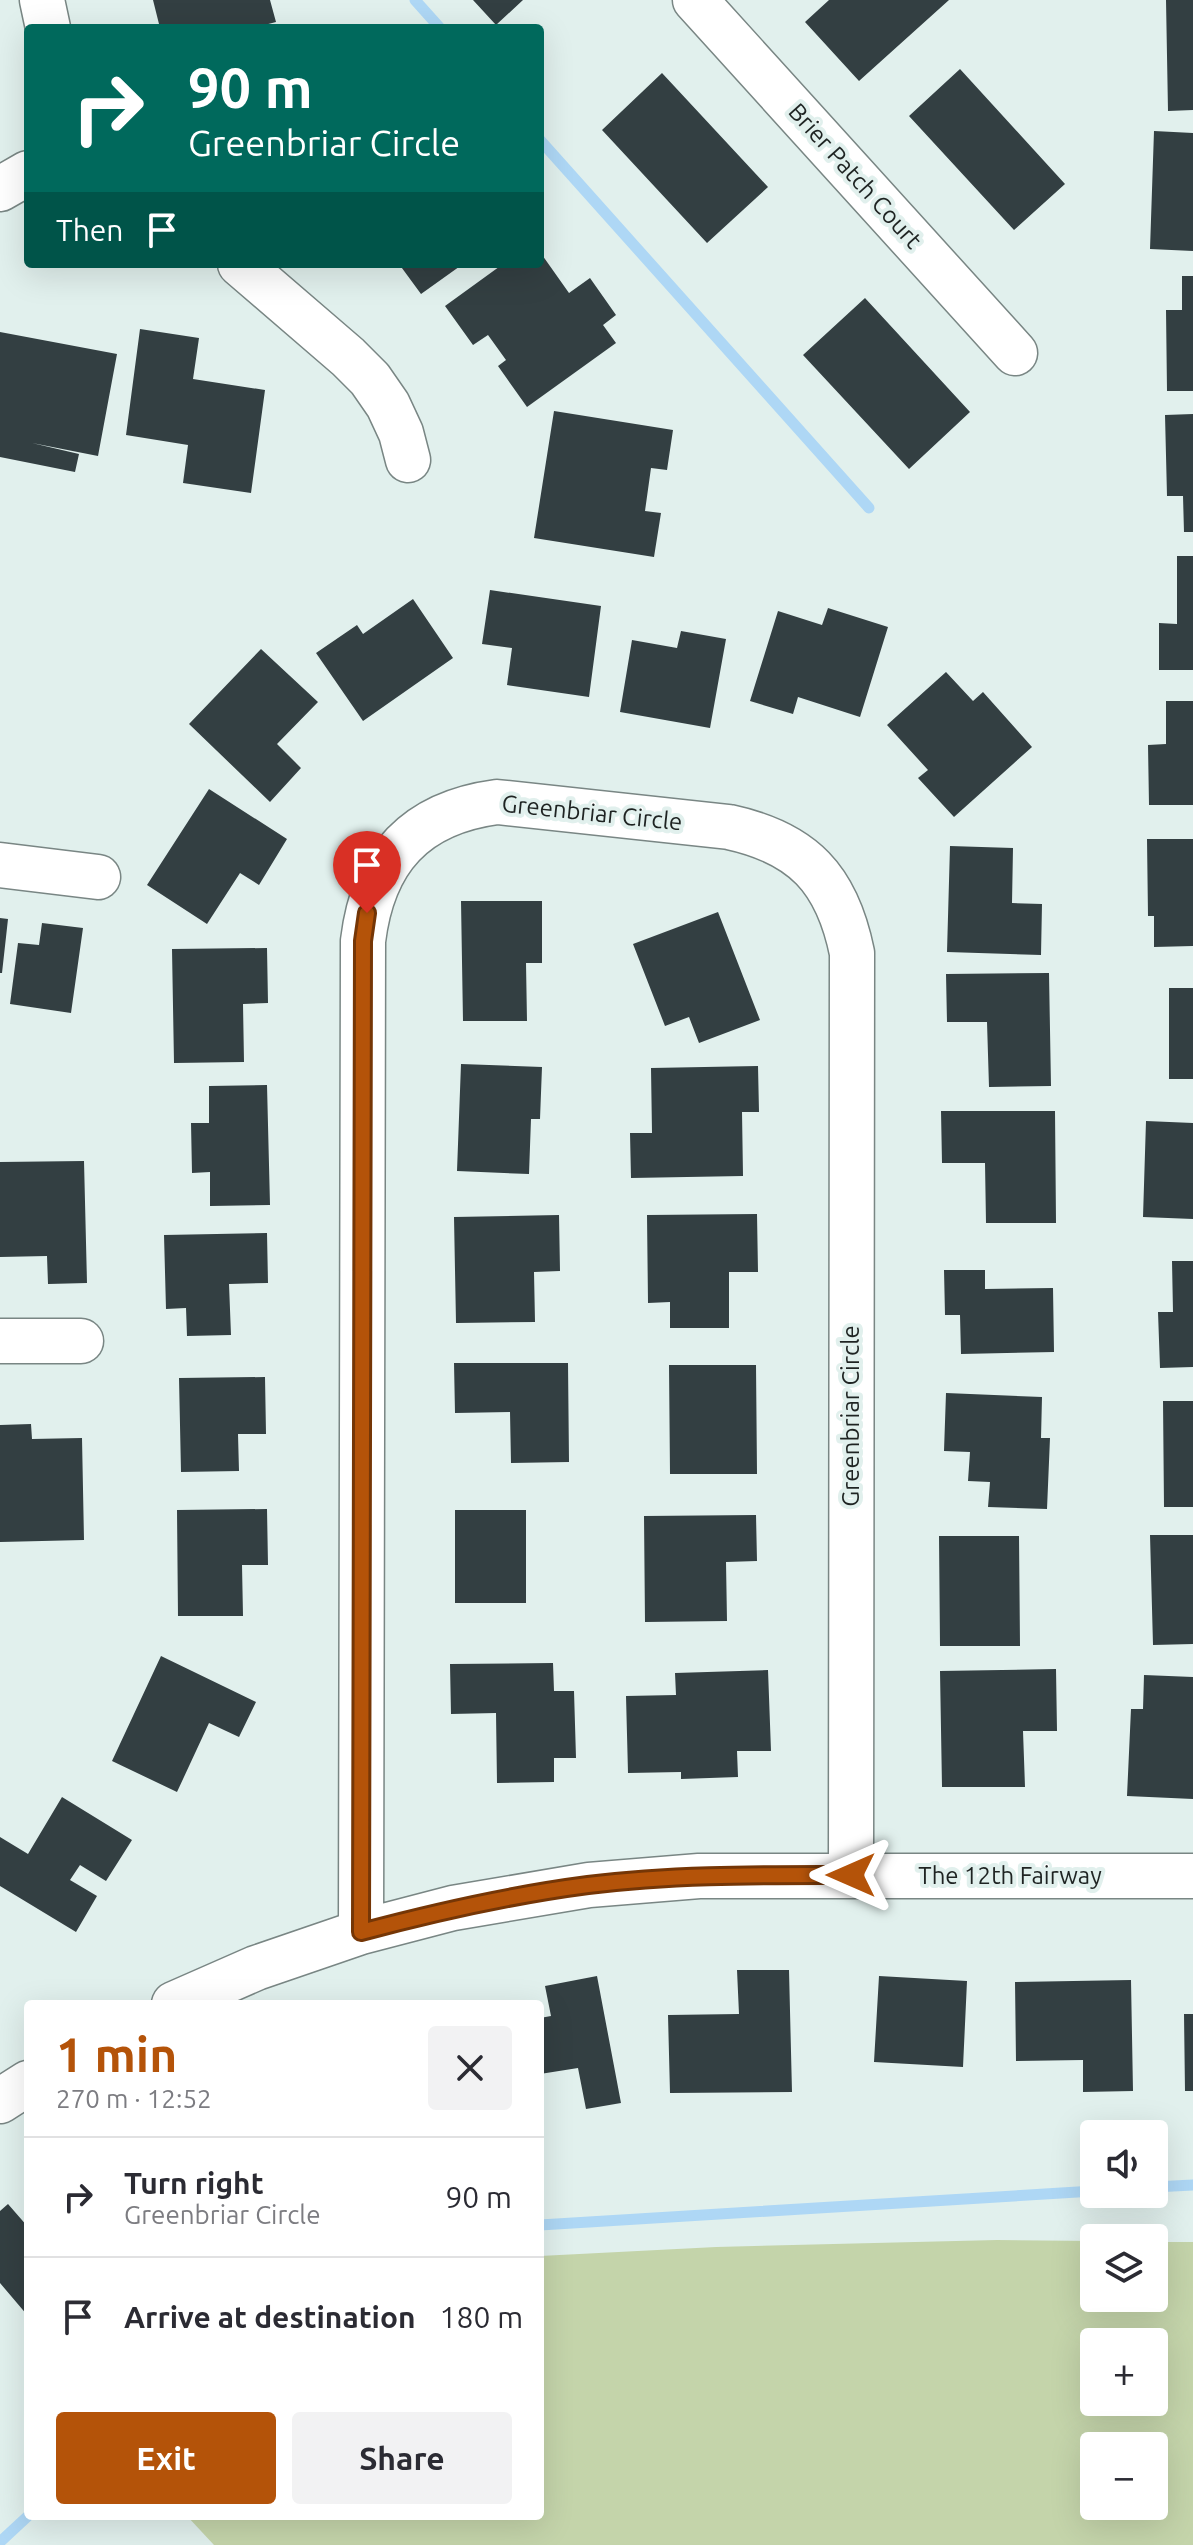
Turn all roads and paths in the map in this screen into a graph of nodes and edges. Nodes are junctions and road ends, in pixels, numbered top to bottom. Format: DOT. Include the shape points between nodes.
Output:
graph roads {
  1 [pos="42,0"];
  2 [pos="699,2"];
  3 [pos="47,24"];
  4 [pos="24,175"];
  5 [pos="0,189"];
  6 [pos="245,268"];
  7 [pos="1015,353"];
  8 [pos="408,460"];
  9 [pos="0,865"];
  10 [pos="98,877"];
  11 [pos="0,1341"];
  12 [pos="81,1341"];
  13 [pos="851,1875"];
  14 [pos="1193,1876"];
  15 [pos="361,1932"];
  16 [pos="183,2000"];
  17 [pos="24,2086"];
  18 [pos="0,2101"];
  1 -- 3 [label="street"];
  2 -- 7 [label="street, Brier Patch Court"];
  4 -- 5 [label="street"];
  6 -- 8 [label="street" via="370,379 388,405"];
  9 -- 10 [label="street"];
  11 -- 12 [label="street"];
  13 -- 14 [label="street, The 12th Fairway"];
  13 -- 15 [label="street, The 12th Fairway" via="699,1876 589,1885 453,1908"];
  13 -- 15 [label="street, Greenbriar Circle" via="852,953 846,923 821,876 780,843 755,833 497,802 446,814 403,844 374,888 365,927"];
  15 -- 16 [label="street, The 12th Fairway"];
  17 -- 18 [label="street"];
}
